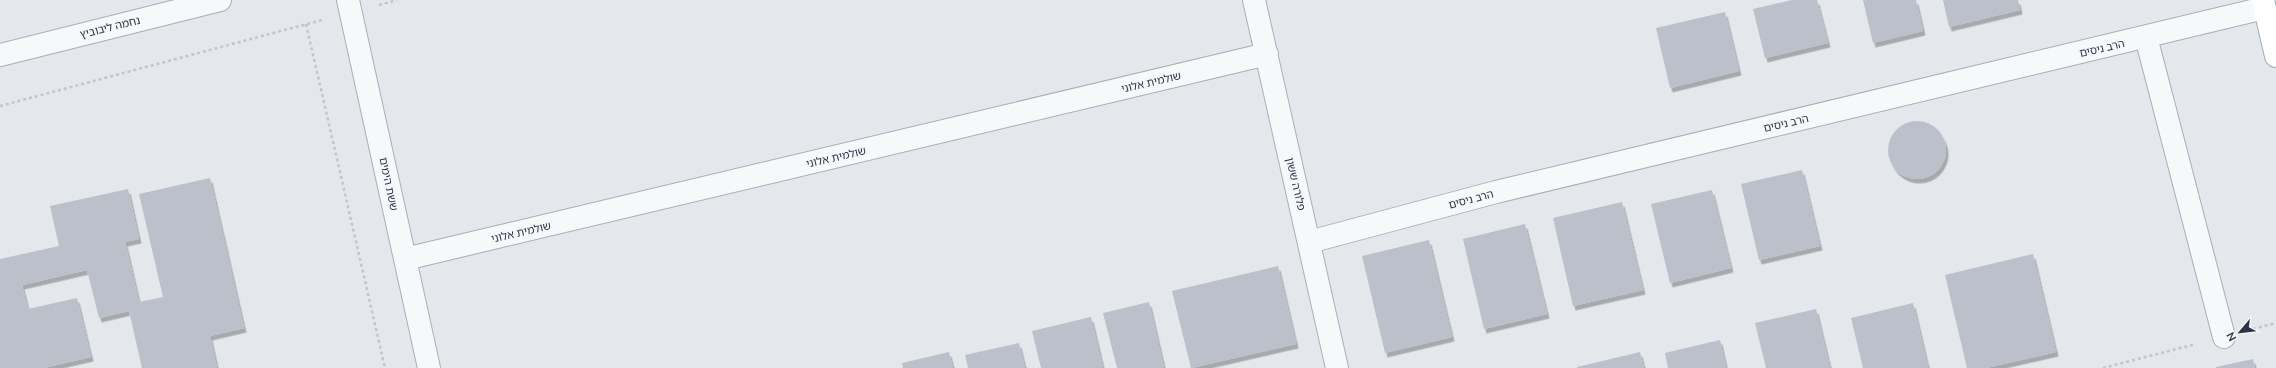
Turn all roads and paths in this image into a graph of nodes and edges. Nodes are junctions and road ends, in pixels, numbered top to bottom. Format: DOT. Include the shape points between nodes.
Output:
graph roads {
  1 [pos="220,0"];
  2 [pos="397,0"];
  3 [pos="1254,0"];
  4 [pos="2263,4"];
  5 [pos="349,6"];
  6 [pos="306,24"];
  7 [pos="2146,37"];
  8 [pos="1267,54"];
  9 [pos="0,55"];
  10 [pos="2276,56"];
  11 [pos="0,106"];
  12 [pos="1309,242"];
  13 [pos="405,260"];
  14 [pos="2276,323"];
  15 [pos="2224,336"];
  16 [pos="385,368"];
  17 [pos="429,368"];
  18 [pos="1337,368"];
  19 [pos="2103,368"];
  1 -- 9 [label="street, נחמה ליבוביץ"];
  2 -- 5 [label="path"];
  3 -- 8 [label="street, פלורה ששון"];
  4 -- 7 [label="street, הרב ניסים"];
  4 -- 10 [label="main road"];
  5 -- 6 [label="path"];
  5 -- 13 [label="street, ששת הימים"];
  6 -- 11 [label="path"];
  6 -- 16 [label="path"];
  7 -- 12 [label="street, הרב ניסים" via="1496,192"];
  7 -- 15 [label="street"];
  8 -- 12 [label="street, פלורה ששון"];
  8 -- 13 [label="street, שולמית אלוני"];
  12 -- 18 [label="street, פלורה ששון"];
  13 -- 17 [label="street, ששת הימים"];
  14 -- 15 [label="path"];
  15 -- 19 [label="path"];
}
